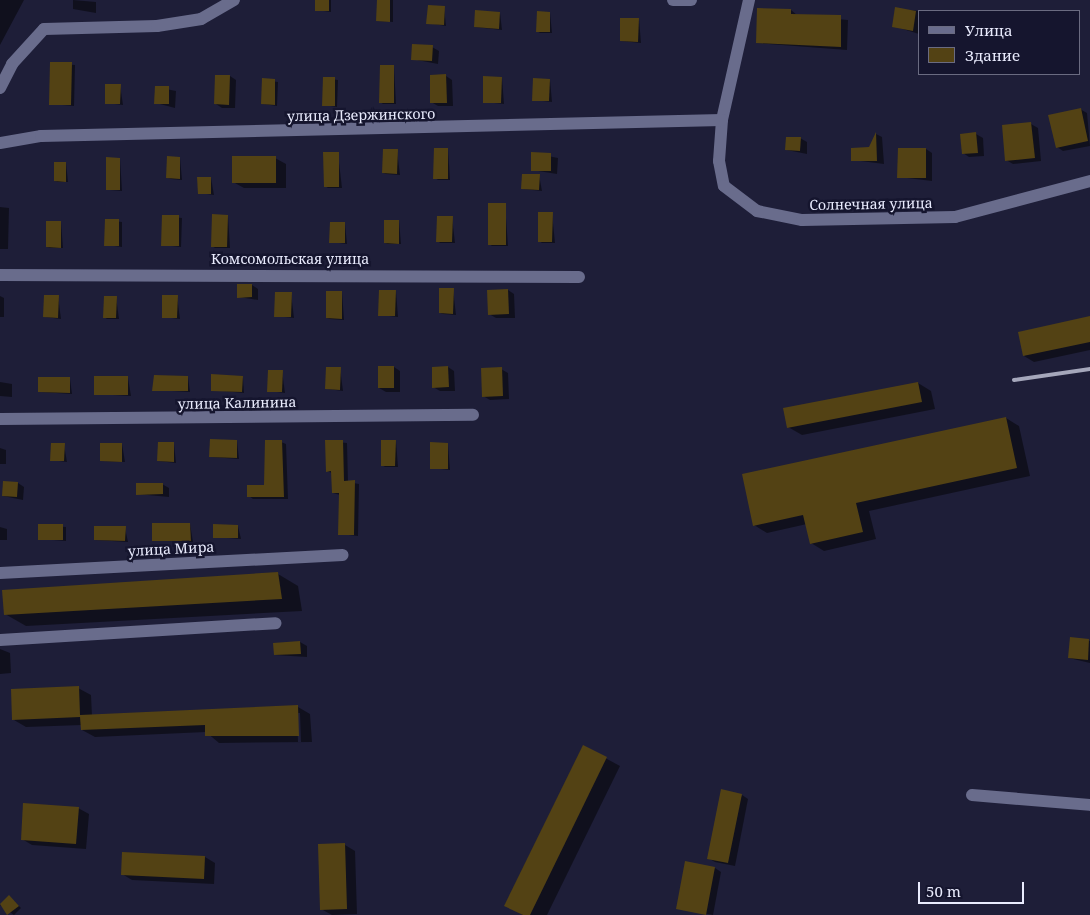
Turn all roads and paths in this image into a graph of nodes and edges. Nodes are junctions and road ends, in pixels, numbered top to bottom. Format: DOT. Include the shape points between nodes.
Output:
graph roads {
  1 [pos="234,0"];
  2 [pos="673,0"];
  3 [pos="691,0"];
  4 [pos="749,0"];
  5 [pos="0,88"];
  6 [pos="722,120"];
  7 [pos="0,143"];
  8 [pos="1090,181"];
  9 [pos="0,275"];
  10 [pos="579,277"];
  11 [pos="473,415"];
  12 [pos="0,419"];
  13 [pos="343,555"];
  14 [pos="0,573"];
  15 [pos="275,623"];
  16 [pos="0,640"];
  17 [pos="972,795"];
  18 [pos="1090,805"];
  1 -- 5 [label="street" via="201,19 157,26 44,29 12,64"];
  2 -- 3 [label="street"];
  4 -- 6 [label="street, Солнечная улица"];
  6 -- 7 [label="street, улица Дзержинского" via="42,136"];
  6 -- 8 [label="street, Солнечная улица" via="719,161 724,186 757,211 802,220 955,217"];
  9 -- 10 [label="street, Комсомольская улица"];
  11 -- 12 [label="street, улица Калинина"];
  13 -- 14 [label="street, улица Мира"];
  15 -- 16 [label="street"];
  17 -- 18 [label="street"];
}
